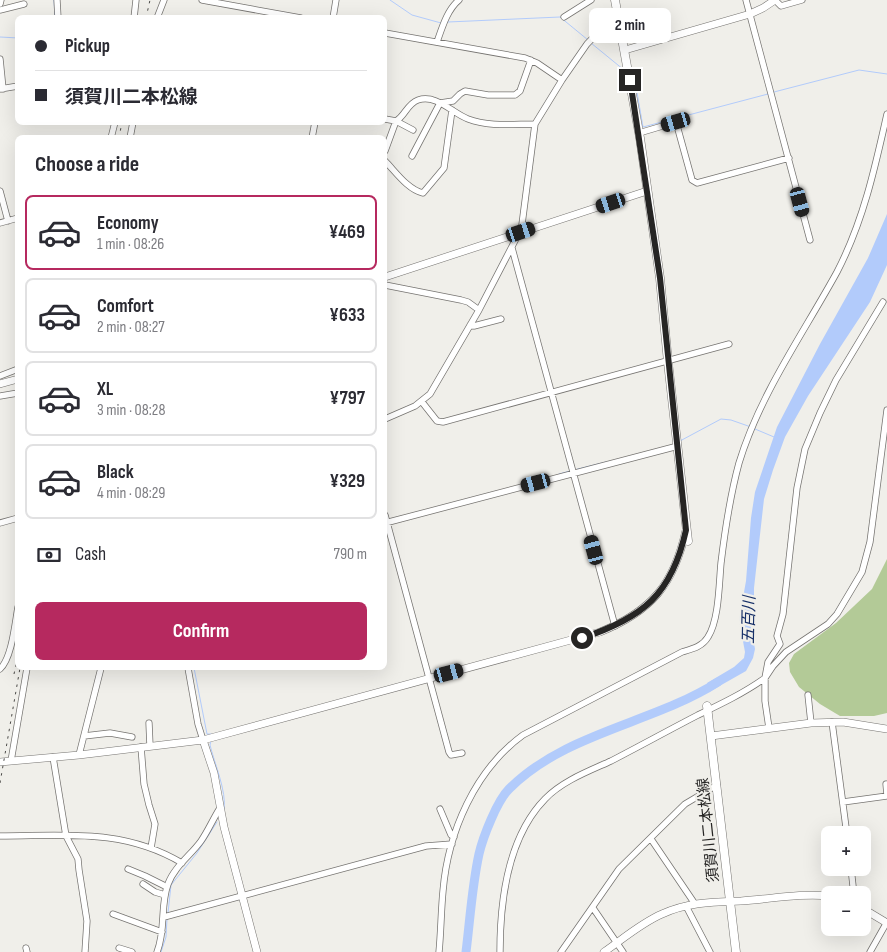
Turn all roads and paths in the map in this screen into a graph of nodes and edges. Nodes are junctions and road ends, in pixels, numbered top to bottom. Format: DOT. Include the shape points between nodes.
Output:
graph roads {
  1 [pos="1,0"];
  2 [pos="57,0"];
  3 [pos="136,0"];
  4 [pos="164,0"];
  5 [pos="202,0"];
  6 [pos="336,0"];
  7 [pos="459,0"];
  8 [pos="591,0"];
  9 [pos="615,0"];
  10 [pos="746,0"];
  11 [pos="775,0"];
  12 [pos="802,0"];
  13 [pos="0,4"];
  14 [pos="24,4"];
  15 [pos="0,10"];
  16 [pos="618,13"];
  17 [pos="750,14"];
  18 [pos="58,15"];
  19 [pos="134,15"];
  20 [pos="158,15"];
  21 [pos="284,15"];
  22 [pos="334,15"];
  23 [pos="564,17"];
  24 [pos="387,33"];
  25 [pos="437,42"];
  26 [pos="625,50"];
  27 [pos="0,60"];
  28 [pos="531,60"];
  29 [pos="562,80"];
  30 [pos="15,87"];
  31 [pos="2,89"];
  32 [pos="440,103"];
  33 [pos="452,110"];
  34 [pos="887,114"];
  35 [pos="387,119"];
  36 [pos="396,121"];
  37 [pos="535,124"];
  38 [pos="413,130"];
  39 [pos="639,133"];
  40 [pos="387,146"];
  41 [pos="412,156"];
  42 [pos="789,158"];
  43 [pos="387,163"];
  44 [pos="0,191"];
  45 [pos="648,192"];
  46 [pos="15,219"];
  47 [pos="8,221"];
  48 [pos="0,223"];
  49 [pos="520,232"];
  50 [pos="810,240"];
  51 [pos="512,248"];
  52 [pos="387,276"];
  53 [pos="387,285"];
  54 [pos="883,302"];
  55 [pos="478,310"];
  56 [pos="501,319"];
  57 [pos="470,325"];
  58 [pos="729,344"];
  59 [pos="668,362"];
  60 [pos="15,369"];
  61 [pos="0,376"];
  62 [pos="15,380"];
  63 [pos="0,384"];
  64 [pos="15,394"];
  65 [pos="551,394"];
  66 [pos="0,396"];
  67 [pos="422,402"];
  68 [pos="887,410"];
  69 [pos="387,419"];
  70 [pos="678,446"];
  71 [pos="573,474"];
  72 [pos="15,519"];
  73 [pos="0,523"];
  74 [pos="387,523"];
  75 [pos="387,527"];
  76 [pos="686,530"];
  77 [pos="688,541"];
  78 [pos="15,621"];
  79 [pos="615,626"];
  80 [pos="0,669"];
  81 [pos="27,670"];
  82 [pos="100,670"];
  83 [pos="188,670"];
  84 [pos="430,678"];
  85 [pos="765,678"];
  86 [pos="808,695"];
  87 [pos="708,708"];
  88 [pos="832,722"];
  89 [pos="149,723"];
  90 [pos="811,723"];
  91 [pos="769,728"];
  92 [pos="887,729"];
  93 [pos="84,736"];
  94 [pos="711,736"];
  95 [pos="132,737"];
  96 [pos="203,740"];
  97 [pos="150,746"];
  98 [pos="141,747"];
  99 [pos="462,754"];
  100 [pos="79,755"];
  101 [pos="53,757"];
  102 [pos="11,761"];
  103 [pos="0,762"];
  104 [pos="886,784"];
  105 [pos="717,785"];
  106 [pos="887,795"];
  107 [pos="843,802"];
  108 [pos="220,808"];
  109 [pos="440,809"];
  110 [pos="846,826"];
  111 [pos="0,836"];
  112 [pos="66,836"];
  113 [pos="651,839"];
  114 [pos="453,841"];
  115 [pos="151,848"];
  116 [pos="182,863"];
  117 [pos="128,869"];
  118 [pos="143,884"];
  119 [pos="167,888"];
  120 [pos="165,895"];
  121 [pos="242,896"];
  122 [pos="821,896"];
  123 [pos="730,901"];
  124 [pos="695,904"];
  125 [pos="686,906"];
  126 [pos="592,908"];
  127 [pos="871,913"];
  128 [pos="113,914"];
  129 [pos="164,917"];
  130 [pos="887,922"];
  131 [pos="162,932"];
  132 [pos="617,943"];
  133 [pos="119,948"];
  134 [pos="85,952"];
  135 [pos="132,952"];
  136 [pos="156,952"];
  137 [pos="257,952"];
  138 [pos="439,952"];
  139 [pos="500,952"];
  140 [pos="561,952"];
  141 [pos="604,952"];
  142 [pos="624,952"];
  143 [pos="710,952"];
  144 [pos="736,952"];
  145 [pos="870,952"];
  1 -- 13 [label="street"];
  2 -- 18 [label="street"];
  3 -- 19 [label="street"];
  4 -- 20 [label="street"];
  5 -- 21 [label="street"];
  6 -- 22 [label="street"];
  7 -- 25 [label="street" via="444,23"];
  8 -- 23 [label="street"];
  9 -- 16 [label="main road"];
  10 -- 17 [label="street"];
  11 -- 12 [label="street" via="780,6"];
  11 -- 17 [label="street"];
  14 -- 15 [label="street"];
  16 -- 26 [label="main road"];
  16 -- 29 [label="street" via="589,42"];
  17 -- 26 [label="street"];
  17 -- 42 [label="street"];
  24 -- 25 [label="street"];
  25 -- 28 [label="street"];
  26 -- 39 [label="main road"];
  27 -- 31 [label="street"];
  28 -- 29 [label="street"];
  28 -- 32 [label="street" via="520,91 515,95 465,92 453,101"];
  29 -- 37 [label="street"];
  30 -- 31 [label="street"];
  32 -- 33 [label="street"];
  32 -- 36 [label="street" via="429,99 415,102"];
  32 -- 41 [label="street"];
  33 -- 37 [label="street" via="478,123"];
  33 -- 43 [label="street" via="444,168 423,193 417,192"];
  34 -- 114 [label="street" via="866,201 848,249 769,390 751,430 727,514 714,618 708,638 700,646 588,700 510,744 480,781"];
  35 -- 36 [label="street"];
  36 -- 38 [label="street"];
  36 -- 40 [label="street"];
  37 -- 49 [label="street"];
  39 -- 42 [label="street" via="676,122 692,180 697,183"];
  39 -- 45 [label="main road"];
  42 -- 50 [label="street"];
  44 -- 47 [label="street"];
  45 -- 49 [label="street"];
  45 -- 59 [label="main road"];
  46 -- 47 [label="street"];
  47 -- 48 [label="street"];
  49 -- 51 [label="street"];
  49 -- 52 [label="street"];
  51 -- 55 [label="street"];
  51 -- 65 [label="street"];
  53 -- 55 [label="street" via="461,300"];
  54 -- 85 [label="street" via="836,380 805,450 797,488 783,614 777,636 780,644 768,662"];
  55 -- 57 [label="street"];
  56 -- 57 [label="street"];
  57 -- 67 [label="street" via="430,394"];
  58 -- 59 [label="street"];
  59 -- 65 [label="street"];
  59 -- 70 [label="main road"];
  60 -- 61 [label="street"];
  62 -- 63 [label="street"];
  64 -- 66 [label="street"];
  65 -- 67 [label="street" via="443,422 437,421"];
  65 -- 71 [label="street"];
  67 -- 69 [label="street"];
  68 -- 85 [label="street" via="870,542 862,572 828,624 786,652"];
  70 -- 71 [label="street"];
  70 -- 76 [label="main road"];
  71 -- 74 [label="street"];
  71 -- 79 [label="street"];
  72 -- 73 [label="street"];
  75 -- 84 [label="street"];
  76 -- 77 [label="main road"];
  76 -- 79 [label="street" via="676,564 662,589 639,612"];
  78 -- 80 [label="street" via="8,653"];
  79 -- 84 [label="street" via="582,638"];
  81 -- 102 [label="street"];
  82 -- 93 [label="street"];
  83 -- 96 [label="street"];
  84 -- 96 [label="street"];
  84 -- 99 [label="street" via="449,752 451,755"];
  85 -- 87 [label="street"];
  85 -- 91 [label="street"];
  86 -- 90 [label="street"];
  87 -- 94 [label="main road, 須賀川二本松線"];
  87 -- 139 [label="street" via="545,798 518,841 505,888"];
  88 -- 90 [label="street"];
  88 -- 92 [label="street"];
  88 -- 107 [label="street"];
  89 -- 97 [label="street"];
  90 -- 91 [label="street"];
  91 -- 94 [label="street"];
  93 -- 95 [label="street" via="110,733"];
  93 -- 100 [label="street"];
  94 -- 105 [label="main road, 須賀川二本松線"];
  96 -- 97 [label="street"];
  96 -- 108 [label="street" via="214,773"];
  97 -- 98 [label="street"];
  98 -- 100 [label="street"];
  98 -- 115 [label="street" via="144,784 155,824"];
  100 -- 101 [label="street"];
  101 -- 102 [label="street"];
  101 -- 112 [label="street"];
  102 -- 103 [label="street"];
  104 -- 106 [label="street"];
  105 -- 113 [label="street" via="685,804"];
  105 -- 123 [label="main road, 須賀川二本松線"];
  106 -- 107 [label="street"];
  107 -- 110 [label="street"];
  108 -- 116 [label="street" via="208,830"];
  108 -- 121 [label="street"];
  109 -- 114 [label="street"];
  111 -- 112 [label="street"];
  112 -- 115 [label="street" via="114,837"];
  112 -- 134 [label="street" via="78,858 87,921"];
  113 -- 124 [label="street"];
  113 -- 126 [label="street" via="619,869"];
  114 -- 121 [label="street"];
  114 -- 138 [label="street" via="443,890"];
  115 -- 116 [label="street"];
  116 -- 119 [label="street"];
  117 -- 119 [label="street"];
  118 -- 120 [label="street"];
  119 -- 120 [label="street"];
  120 -- 129 [label="street"];
  121 -- 129 [label="street"];
  121 -- 137 [label="street"];
  122 -- 123 [label="street"];
  123 -- 124 [label="street"];
  123 -- 144 [label="main road, 須賀川二本松線"];
  124 -- 125 [label="street"];
  125 -- 132 [label="street" via="655,917"];
  125 -- 143 [label="street"];
  126 -- 132 [label="street"];
  126 -- 140 [label="street"];
  127 -- 130 [label="street"];
  128 -- 131 [label="street"];
  129 -- 131 [label="street"];
  130 -- 145 [label="street"];
  131 -- 136 [label="street"];
  132 -- 141 [label="street"];
  132 -- 142 [label="street"];
  133 -- 135 [label="street"];
}
